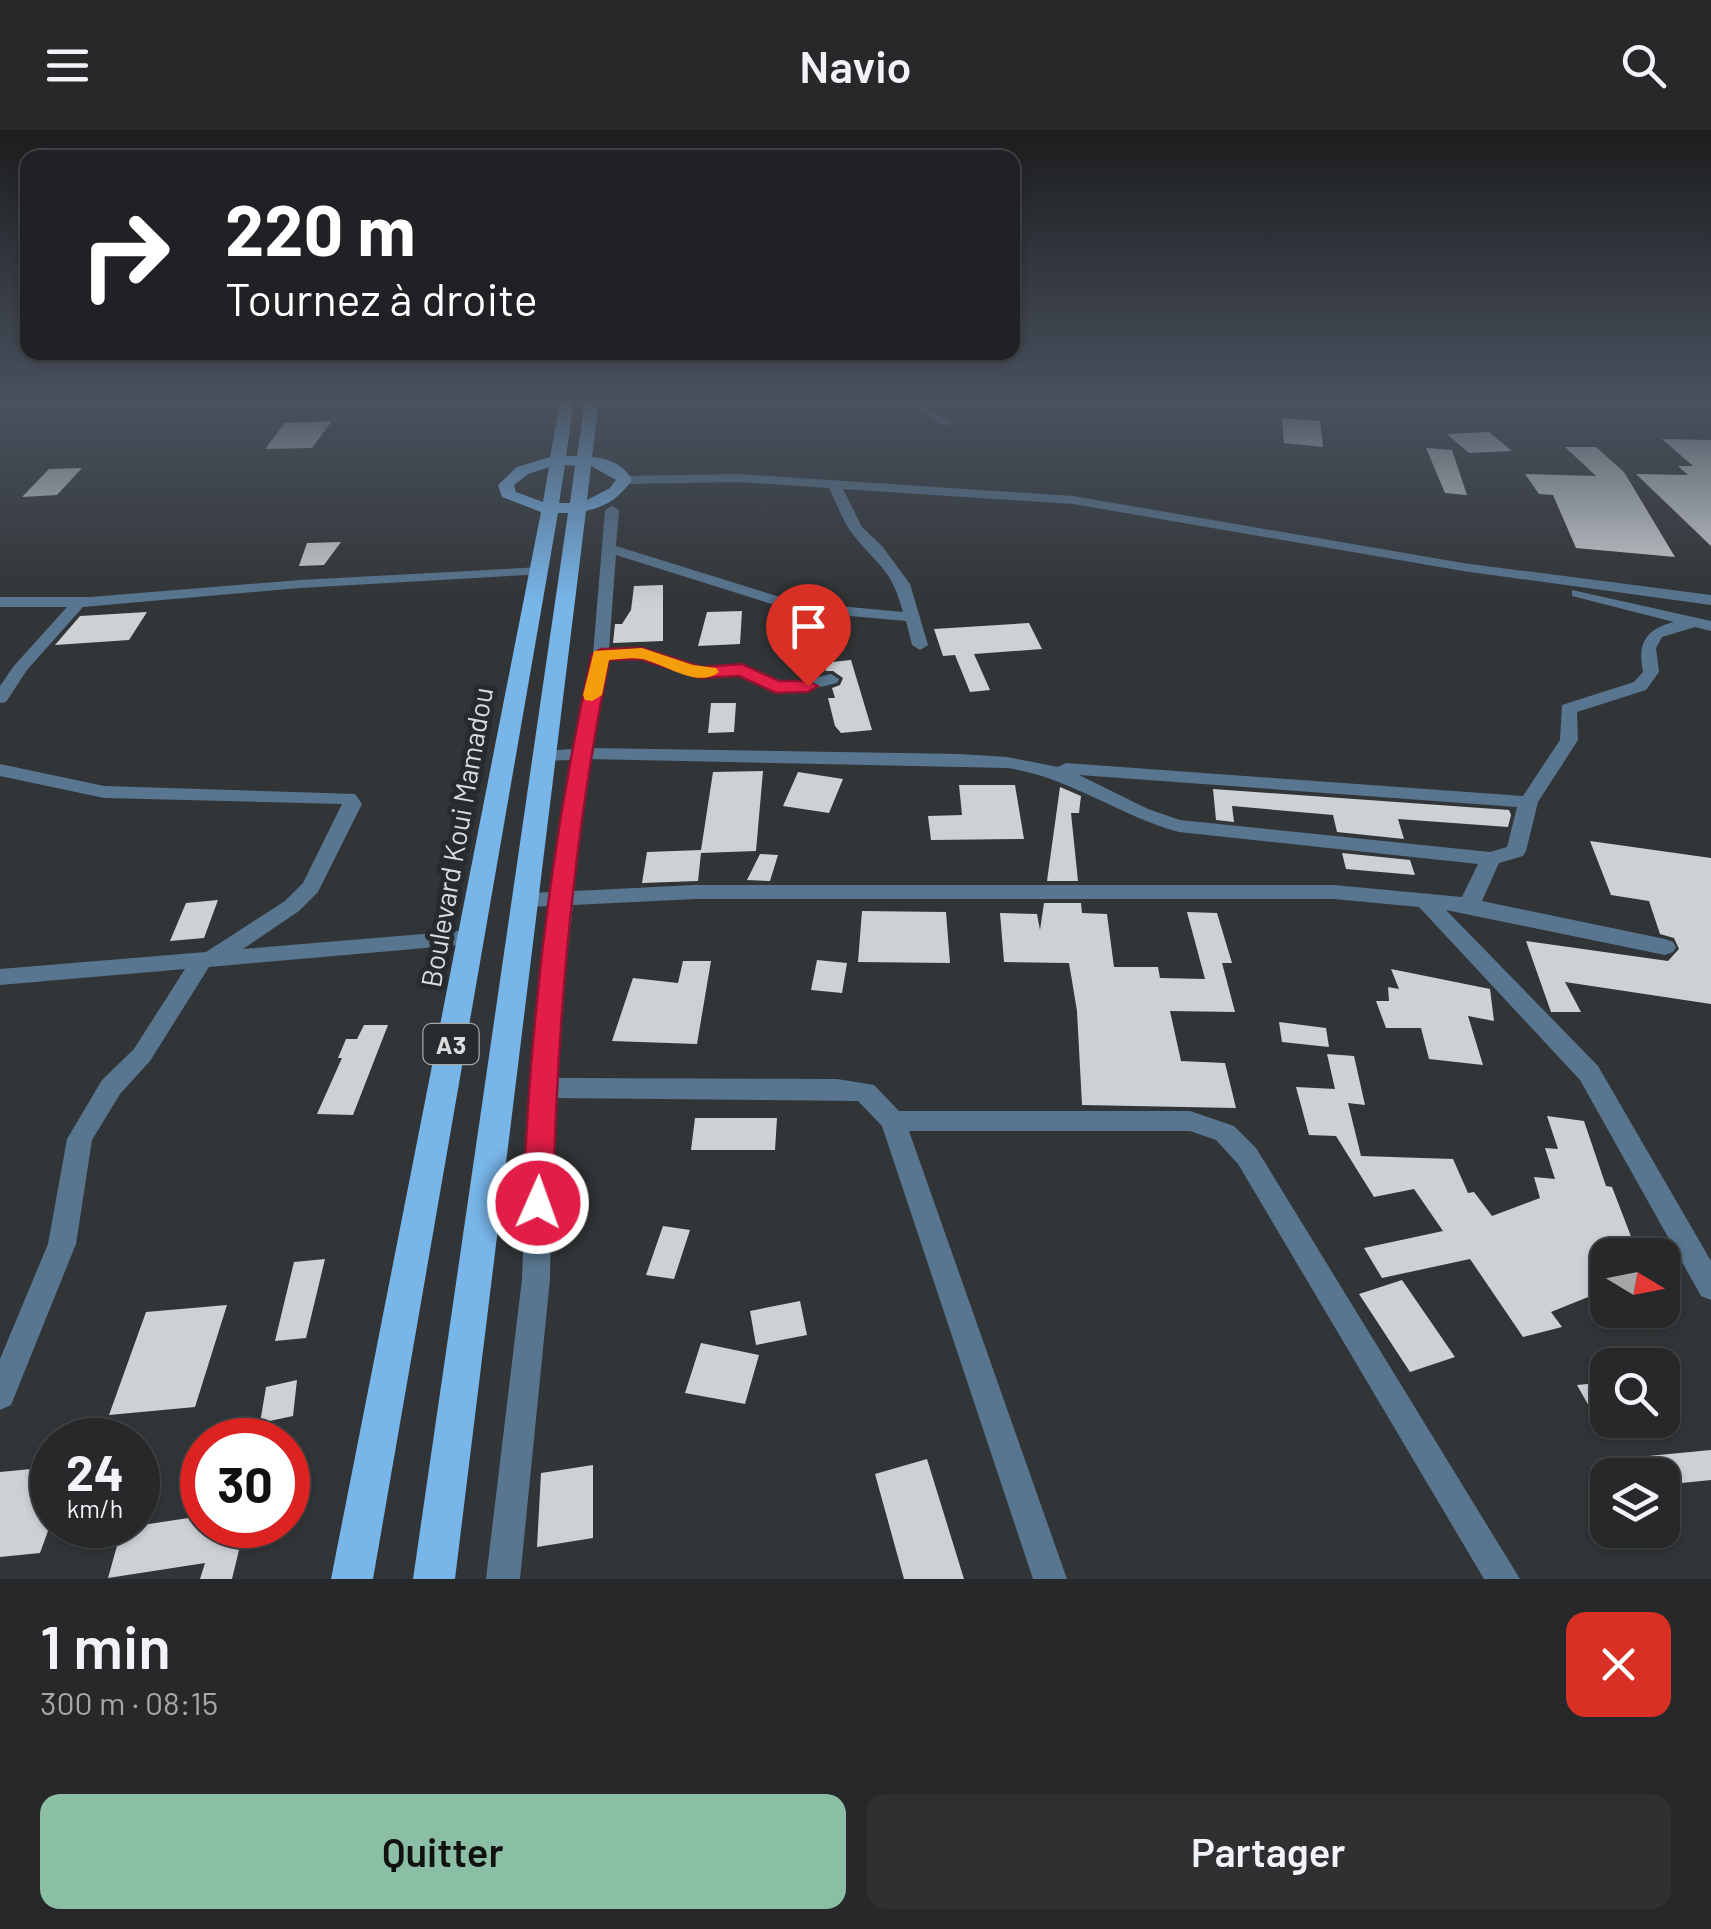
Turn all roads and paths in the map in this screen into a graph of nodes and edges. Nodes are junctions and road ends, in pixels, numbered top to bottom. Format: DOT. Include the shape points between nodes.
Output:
graph roads {
  1 [pos="528,469"];
  2 [pos="559,469"];
  3 [pos="581,469"];
  4 [pos="615,469"];
  5 [pos="624,480"];
  6 [pos="834,484"];
  7 [pos="564,507"];
  8 [pos="612,510"];
  9 [pos="609,548"];
  10 [pos="1463,567"];
  11 [pos="540,571"];
  12 [pos="1711,600"];
  13 [pos="0,602"];
  14 [pos="79,602"];
  15 [pos="912,617"];
  16 [pos="1704,624"];
  17 [pos="920,645"];
  18 [pos="601,654"];
  19 [pos="831,679"];
  20 [pos="0,698"];
  21 [pos="580,754"];
  22 [pos="544,756"];
  23 [pos="1032,766"];
  24 [pos="0,770"];
  25 [pos="1528,802"];
  26 [pos="1491,859"];
  27 [pos="561,898"];
  28 [pos="1423,899"];
  29 [pos="522,900"];
  30 [pos="1469,905"];
  31 [pos="471,936"];
  32 [pos="1665,947"];
  33 [pos="207,959"];
  34 [pos="0,977"];
  35 [pos="542,1088"];
  36 [pos="893,1122"];
  37 [pos="1711,1287"];
  38 [pos="0,1394"];
  39 [pos="352,1579"];
  40 [pos="434,1579"];
  41 [pos="503,1579"];
  42 [pos="1050,1579"];
  43 [pos="1503,1579"];
  1 -- 7 [label="main road" via="506,486 508,494"];
  2 -- 7 [label="main road, Boulevard Koui Mamadou / A3"];
  3 -- 7 [label="main road, Boulevard Koui Mamadou / A3"];
  4 -- 5 [label="main road"];
  5 -- 6 [label="street"];
  5 -- 7 [label="main road" via="611,495"];
  6 -- 10 [label="street" via="1073,500"];
  6 -- 15 [label="street" via="856,529 902,584"];
  7 -- 11 [label="main road, Boulevard Koui Mamadou / A3"];
  7 -- 22 [label="main road, Boulevard Koui Mamadou / A3"];
  8 -- 9 [label="street"];
  9 -- 15 [label="street" via="794,606"];
  9 -- 18 [label="street"];
  10 -- 12 [label="street"];
  10 -- 16 [label="street"];
  11 -- 14 [label="street"];
  11 -- 31 [label="main road, Boulevard Koui Mamadou / A3"];
  13 -- 14 [label="street"];
  14 -- 20 [label="street"];
  15 -- 17 [label="street"];
  16 -- 25 [label="street" via="1664,628 1652,639 1648,680 1568,709 1568,740"];
  18 -- 19 [label="street" via="642,653 700,672 750,671 790,689"];
  18 -- 21 [label="street"];
  21 -- 22 [label="street"];
  21 -- 23 [label="street"];
  21 -- 27 [label="street"];
  22 -- 29 [label="main road, Boulevard Koui Mamadou / A3"];
  23 -- 25 [label="street"];
  23 -- 26 [label="street" via="1082,781 1179,826"];
  24 -- 33 [label="street" via="104,792 348,798 352,804 311,887"];
  25 -- 26 [label="street" via="1516,852"];
  26 -- 30 [label="street"];
  27 -- 28 [label="street" via="1222,890"];
  27 -- 29 [label="street"];
  27 -- 35 [label="street"];
  28 -- 30 [label="street"];
  28 -- 37 [label="street" via="1589,1072"];
  29 -- 40 [label="main road, Boulevard Koui Mamadou / A3"];
  30 -- 32 [label="street"];
  31 -- 33 [label="street"];
  31 -- 39 [label="main road, Boulevard Koui Mamadou / A3"];
  33 -- 34 [label="street"];
  33 -- 38 [label="street" via="80,1139 62,1244"];
  35 -- 36 [label="street" via="837,1089 865,1092"];
  35 -- 41 [label="street" via="536,1279"];
  36 -- 42 [label="street"];
  36 -- 43 [label="street" via="1190,1121 1225,1133 1247,1156"];
}
